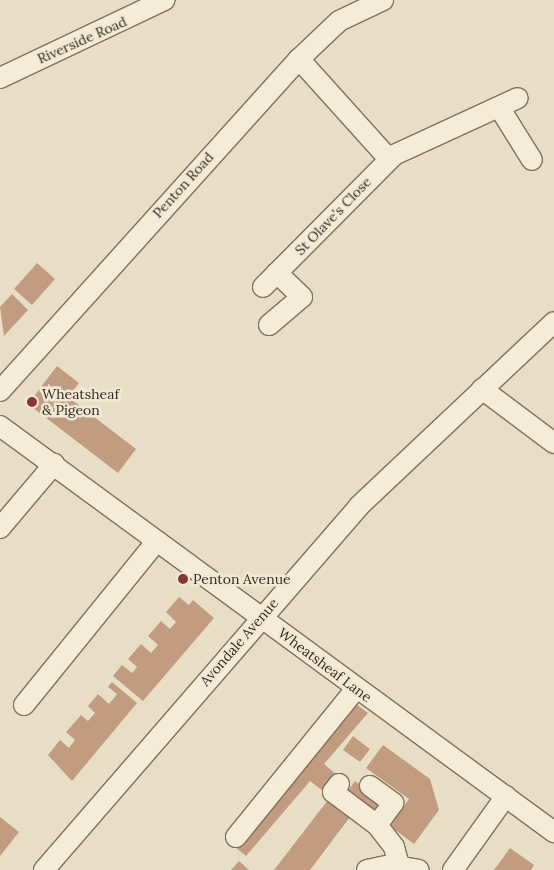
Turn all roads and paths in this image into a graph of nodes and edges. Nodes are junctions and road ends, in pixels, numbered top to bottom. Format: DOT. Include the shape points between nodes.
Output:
graph roads {
  1 [pos="164,0"];
  2 [pos="378,1"];
  3 [pos="299,60"];
  4 [pos="0,78"];
  5 [pos="518,98"];
  6 [pos="499,108"];
  7 [pos="389,159"];
  8 [pos="532,160"];
  9 [pos="277,273"];
  10 [pos="263,287"];
  11 [pos="554,322"];
  12 [pos="269,325"];
  13 [pos="482,389"];
  14 [pos="0,391"];
  15 [pos="0,426"];
  16 [pos="554,443"];
  17 [pos="54,464"];
  18 [pos="0,528"];
  19 [pos="157,541"];
  20 [pos="260,616"];
  21 [pos="356,689"];
  22 [pos="24,705"];
  23 [pos="339,784"];
  24 [pos="370,786"];
  25 [pos="506,796"];
  26 [pos="378,825"];
  27 [pos="554,832"];
  28 [pos="236,837"];
  29 [pos="399,866"];
  30 [pos="44,870"];
  31 [pos="367,870"];
  32 [pos="419,870"];
  33 [pos="453,870"];
  1 -- 4 [label="street, Riverside Road"];
  2 -- 3 [label="street, Penton Road" via="339,22"];
  3 -- 7 [label="street"];
  3 -- 14 [label="street, Penton Road"];
  5 -- 6 [label="street, St Olave's Close"];
  6 -- 7 [label="street, St Olave's Close"];
  6 -- 8 [label="street"];
  7 -- 9 [label="street, St Olave's Close"];
  9 -- 10 [label="street, St Olave's Close"];
  9 -- 12 [label="street" via="302,298"];
  11 -- 13 [label="street, Avondale Avenue"];
  13 -- 16 [label="street"];
  13 -- 20 [label="street, Avondale Avenue" via="402,461"];
  15 -- 17 [label="street, Wheatsheaf Lane"];
  17 -- 18 [label="street"];
  17 -- 19 [label="street, Wheatsheaf Lane"];
  19 -- 20 [label="street, Wheatsheaf Lane"];
  19 -- 22 [label="street"];
  20 -- 21 [label="street, Wheatsheaf Lane"];
  20 -- 30 [label="street, Avondale Avenue"];
  21 -- 25 [label="street, Wheatsheaf Lane"];
  21 -- 28 [label="street"];
  23 -- 26 [label="street" via="333,792"];
  24 -- 26 [label="street" via="393,803"];
  25 -- 27 [label="street, Wheatsheaf Lane"];
  25 -- 33 [label="street"];
  26 -- 29 [label="street" via="394,847"];
  29 -- 31 [label="street"];
  29 -- 32 [label="street"];
}
